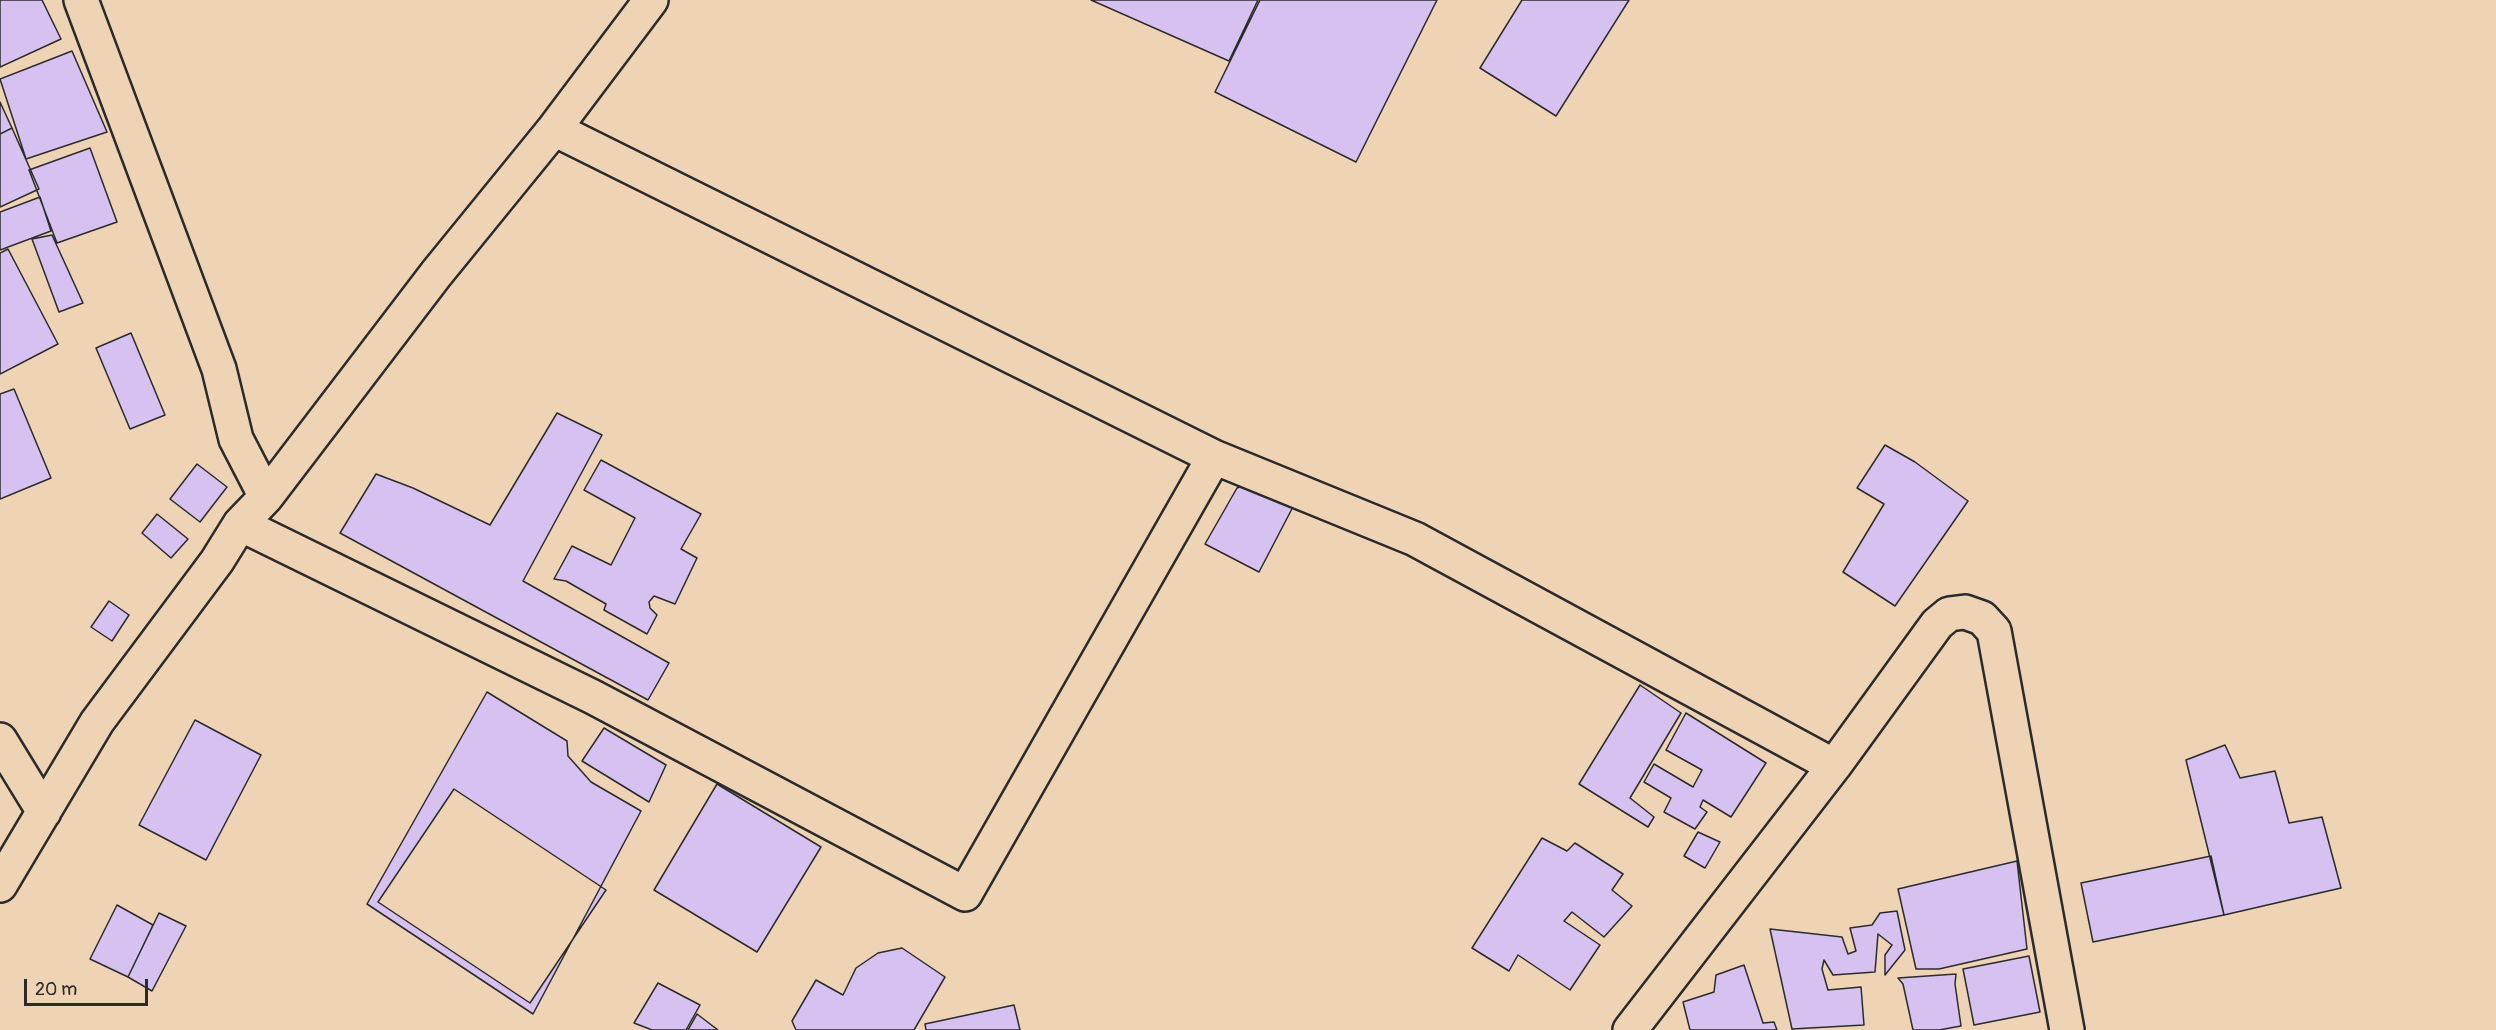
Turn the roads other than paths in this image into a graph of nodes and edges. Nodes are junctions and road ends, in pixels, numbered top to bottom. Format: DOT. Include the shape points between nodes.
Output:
graph roads {
  1 [pos="81,0"];
  2 [pos="651,0"];
  3 [pos="554,129"];
  4 [pos="1214,457"];
  5 [pos="266,497"];
  6 [pos="240,524"];
  7 [pos="0,740"];
  8 [pos="1834,766"];
  9 [pos="44,812"];
  10 [pos="0,885"];
  11 [pos="1630,1030"];
  12 [pos="2067,1030"];
  1 -- 5 [label="street" via="219,369 236,439"];
  2 -- 3 [label="street"];
  3 -- 4 [label="street"];
  3 -- 5 [label="street" via="436,274"];
  4 -- 6 [label="street" via="965,894 593,697"];
  4 -- 8 [label="street" via="1415,539"];
  5 -- 6 [label="street"];
  6 -- 9 [label="street" via="217,561 96,722"];
  7 -- 9 [label="street"];
  8 -- 11 [label="street"];
  8 -- 12 [label="street" via="1937,624 1949,614 1965,612 1982,618 1994,631"];
  9 -- 10 [label="street"];
}
